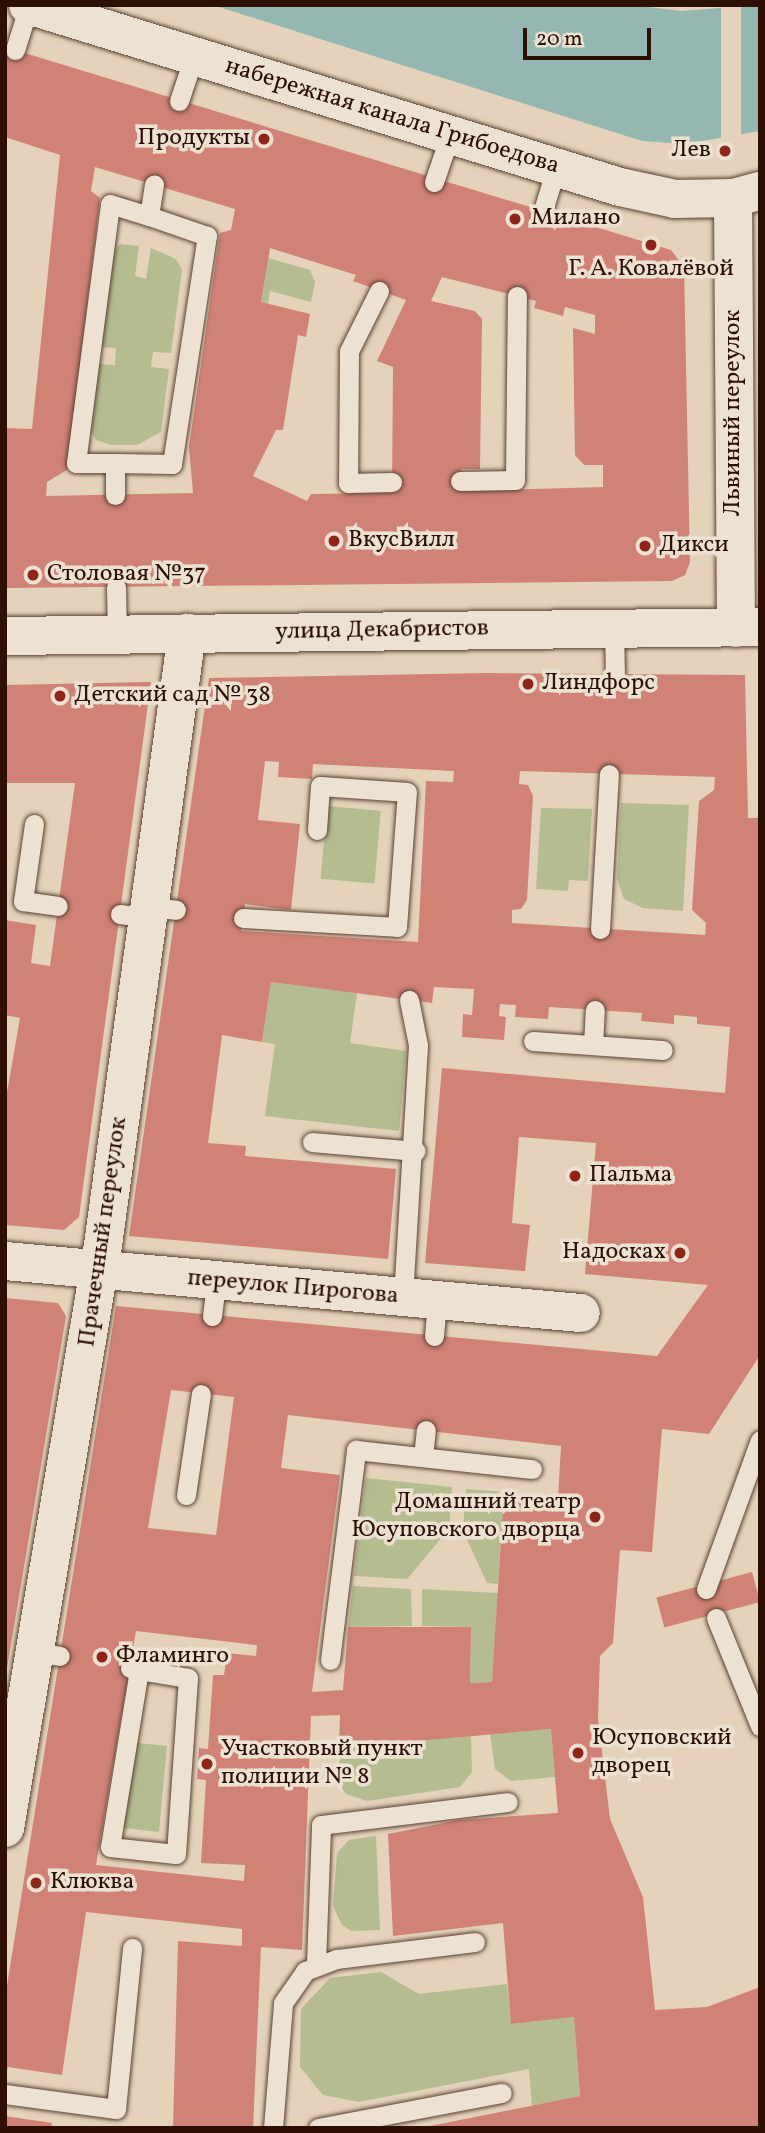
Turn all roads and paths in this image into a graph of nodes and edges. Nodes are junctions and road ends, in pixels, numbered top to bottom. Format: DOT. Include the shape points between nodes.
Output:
graph roads {
  1 [pos="29,5"];
  2 [pos="15,50"];
  3 [pos="194,57"];
  4 [pos="179,100"];
  5 [pos="450,135"];
  6 [pos="556,168"];
  7 [pos="434,182"];
  8 [pos="154,184"];
  9 [pos="746,194"];
  10 [pos="542,214"];
  11 [pos="149,216"];
  12 [pos="379,291"];
  13 [pos="517,296"];
  14 [pos="747,344"];
  15 [pos="115,463"];
  16 [pos="460,481"];
  17 [pos="392,482"];
  18 [pos="115,495"];
  19 [pos="116,587"];
  20 [pos="748,627"];
  21 [pos="614,628"];
  22 [pos="187,633"];
  23 [pos="117,634"];
  24 [pos="5,636"];
  25 [pos="615,674"];
  26 [pos="609,774"];
  27 [pos="34,824"];
  28 [pos="317,830"];
  29 [pos="58,906"];
  30 [pos="243,918"];
  31 [pos="600,929"];
  32 [pos="409,1000"];
  33 [pos="595,1010"];
  34 [pos="533,1041"];
  35 [pos="593,1045"];
  36 [pos="663,1050"];
  37 [pos="312,1142"];
  38 [pos="416,1151"];
  39 [pos="5,1261"];
  40 [pos="99,1269"];
  41 [pos="425,1311"];
  42 [pos="581,1313"];
  43 [pos="201,1394"];
  44 [pos="426,1430"];
  45 [pos="760,1440"];
  46 [pos="423,1457"];
  47 [pos="532,1469"];
  48 [pos="186,1495"];
  49 [pos="706,1589"];
  50 [pos="716,1618"];
  51 [pos="330,1660"];
  52 [pos="135,1669"];
  53 [pos="760,1726"];
  54 [pos="9,1783"];
  55 [pos="508,1802"];
  56 [pos="5,1828"];
  57 [pos="475,1942"];
  58 [pos="132,1948"];
  59 [pos="316,1964"];
  60 [pos="502,2092"];
  61 [pos="5,2094"];
  62 [pos="274,2128"];
  63 [pos="318,2128"];
  1 -- 2 [label="lane"];
  1 -- 3 [label="street, набережная канала Грибоедова"];
  3 -- 4 [label="lane"];
  3 -- 5 [label="street, набережная канала Грибоедова"];
  5 -- 6 [label="street, набережная канала Грибоедова"];
  5 -- 7 [label="lane"];
  6 -- 9 [label="street, набережная канала Грибоедова" via="675,198"];
  6 -- 10 [label="lane"];
  8 -- 11 [label="lane"];
  9 -- 14 [label="street, Львиный переулок"];
  11 -- 15 [label="lane" via="110,204 76,463"];
  11 -- 15 [label="lane" via="207,236 172,464"];
  12 -- 17 [label="lane" via="349,351 348,483"];
  13 -- 16 [label="lane" via="515,480"];
  14 -- 20 [label="street, Львиный переулок"];
  15 -- 18 [label="lane"];
  19 -- 23 [label="lane"];
  20 -- 21 [label="street, улица Декабристов"];
  21 -- 22 [label="street, улица Декабристов"];
  21 -- 25 [label="lane"];
  22 -- 23 [label="street, улица Декабристов"];
  22 -- 40 [label="street, Прачечный переулок"];
  23 -- 24 [label="street, улица Декабристов"];
  26 -- 31 [label="lane"];
  27 -- 29 [label="lane" via="23,901"];
  28 -- 30 [label="lane" via="320,786 407,792 396,934"];
  32 -- 38 [label="lane" via="418,1045"];
  33 -- 35 [label="lane"];
  34 -- 35 [label="lane"];
  35 -- 36 [label="lane"];
  37 -- 38 [label="lane"];
  38 -- 41 [label="lane"];
  39 -- 40 [label="street, переулок Пирогова"];
  40 -- 41 [label="street, переулок Пирогова" via="214,1298"];
  40 -- 54 [label="street, Прачечный переулок" via="57,1444 48,1654"];
  41 -- 42 [label="street, переулок Пирогова"];
  43 -- 48 [label="lane"];
  44 -- 46 [label="lane"];
  45 -- 49 [label="lane"];
  46 -- 47 [label="lane"];
  46 -- 51 [label="lane" via="356,1450"];
  50 -- 53 [label="lane"];
  52 -- 52 [label="lane" via="110,1847 176,1854 188,1678"];
  54 -- 56 [label="street, Прачечный переулок"];
  55 -- 59 [label="lane" via="321,1825"];
  57 -- 59 [label="lane"];
  58 -- 61 [label="lane" via="116,2109"];
  59 -- 62 [label="lane" via="292,1986 283,2003"];
  60 -- 63 [label="lane"];
}
